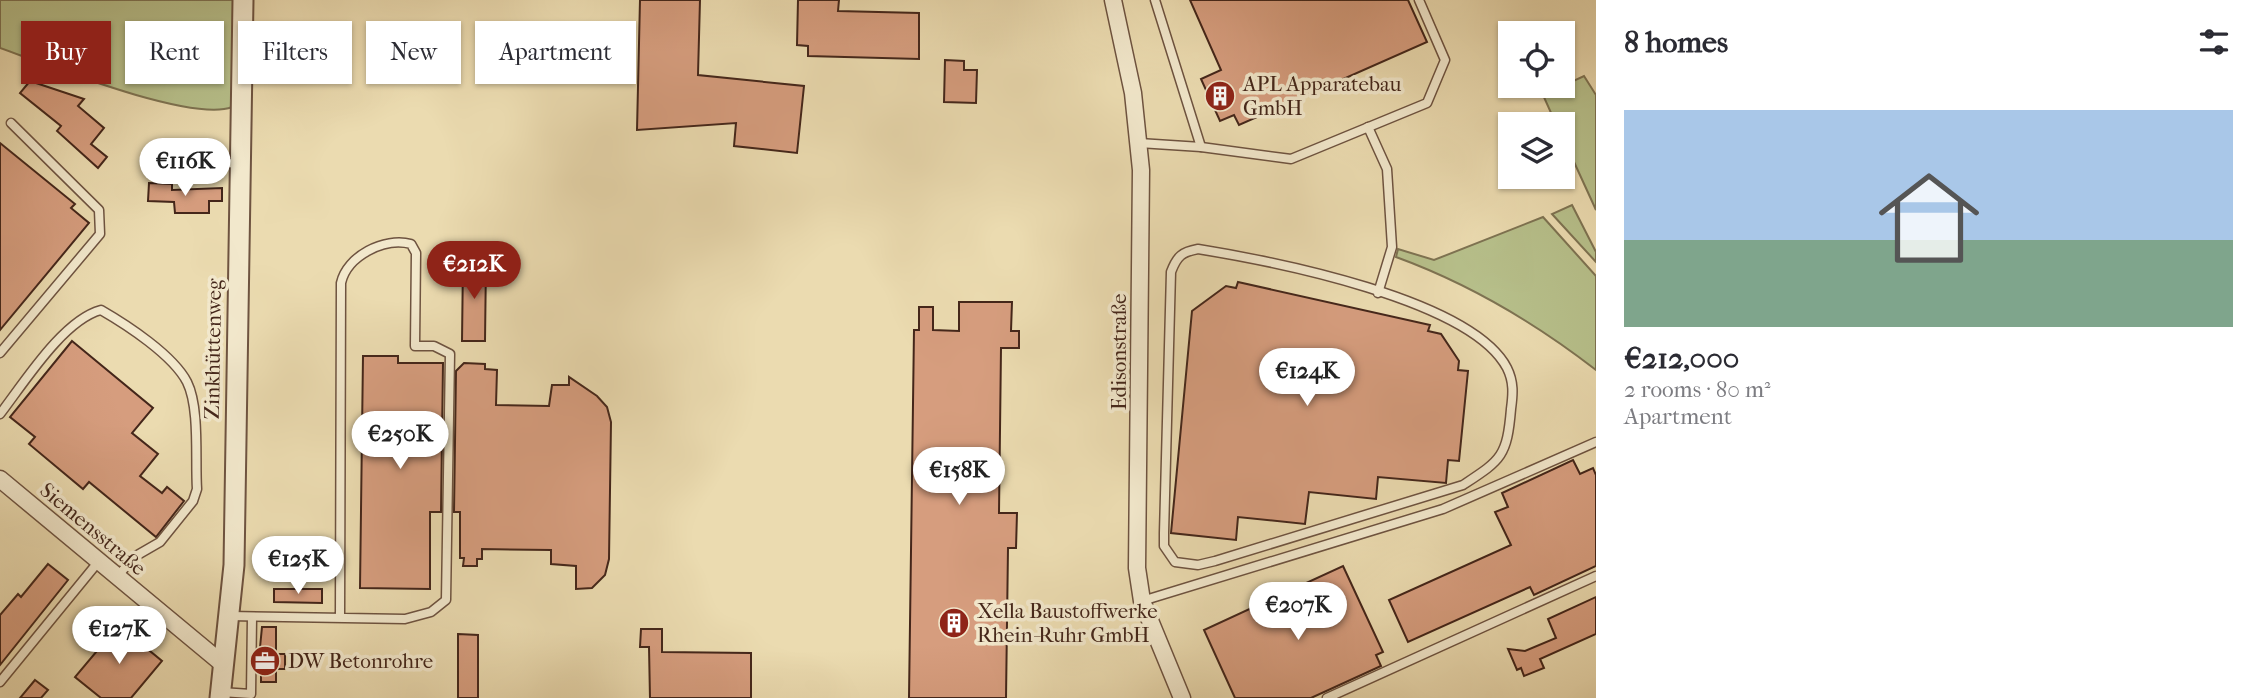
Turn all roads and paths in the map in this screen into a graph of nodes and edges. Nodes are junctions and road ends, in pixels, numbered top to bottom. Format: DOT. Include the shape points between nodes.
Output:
graph roads {
  1 [pos="243,0"];
  2 [pos="1113,0"];
  3 [pos="1155,0"];
  4 [pos="1419,0"];
  5 [pos="242,21"];
  6 [pos="241,84"];
  7 [pos="11,123"];
  8 [pos="1367,127"];
  9 [pos="1139,143"];
  10 [pos="1201,147"];
  11 [pos="149,157"];
  12 [pos="240,164"];
  13 [pos="1378,293"];
  14 [pos="0,352"];
  15 [pos="0,414"];
  16 [pos="1596,442"];
  17 [pos="0,479"];
  18 [pos="99,561"];
  19 [pos="117,576"];
  20 [pos="1596,576"];
  21 [pos="1142,601"];
  22 [pos="230,616"];
  23 [pos="252,617"];
  24 [pos="340,617"];
  25 [pos="224,665"];
  26 [pos="0,682"];
  27 [pos="220,695"];
  28 [pos="1182,698"];
  29 [pos="1327,698"];
  1 -- 5 [label="street, Zinkhüttenweg"];
  2 -- 9 [label="street, Edisonstraße"];
  3 -- 10 [label="lane"];
  4 -- 8 [label="lane" via="1445,60 1427,103"];
  6 -- 12 [label="street, Zinkhüttenweg"];
  7 -- 14 [label="lane" via="99,210 100,234"];
  8 -- 10 [label="lane" via="1290,159"];
  8 -- 13 [label="lane" via="1387,169 1392,247"];
  9 -- 10 [label="lane"];
  9 -- 21 [label="street, Edisonstraße" via="1137,568"];
  11 -- 12 [label="lane"];
  12 -- 22 [label="street, Zinkhüttenweg"];
  13 -- 13 [label="lane" via="1322,275 1198,249 1183,251 1175,259 1164,533 1164,545 1175,562 1198,565 1215,561 1463,485 1497,462 1505,448 1510,420 1513,385 1506,366 1474,334 1447,318"];
  15 -- 19 [label="lane" via="62,336 87,313 102,310 127,324 177,367 193,401 197,489 193,501 160,542 134,557"];
  16 -- 21 [label="lane" via="1443,509"];
  17 -- 18 [label="street, Siemensstraße"];
  18 -- 19 [label="street, Siemensstraße"];
  18 -- 26 [label="lane"];
  19 -- 25 [label="street, Siemensstraße"];
  20 -- 29 [label="lane"];
  21 -- 28 [label="street, Edisonstraße"];
  22 -- 23 [label="lane"];
  22 -- 25 [label="street, Zinkhüttenweg"];
  23 -- 24 [label="lane"];
  23 -- 27 [label="lane" via="251,694"];
  24 -- 24 [label="lane" via="421,616 441,607 448,589 450,354 434,346 415,346 416,253 411,244 403,242 374,248 350,265 341,284"];
  25 -- 27 [label="street, Zinkhüttenweg"];
}
